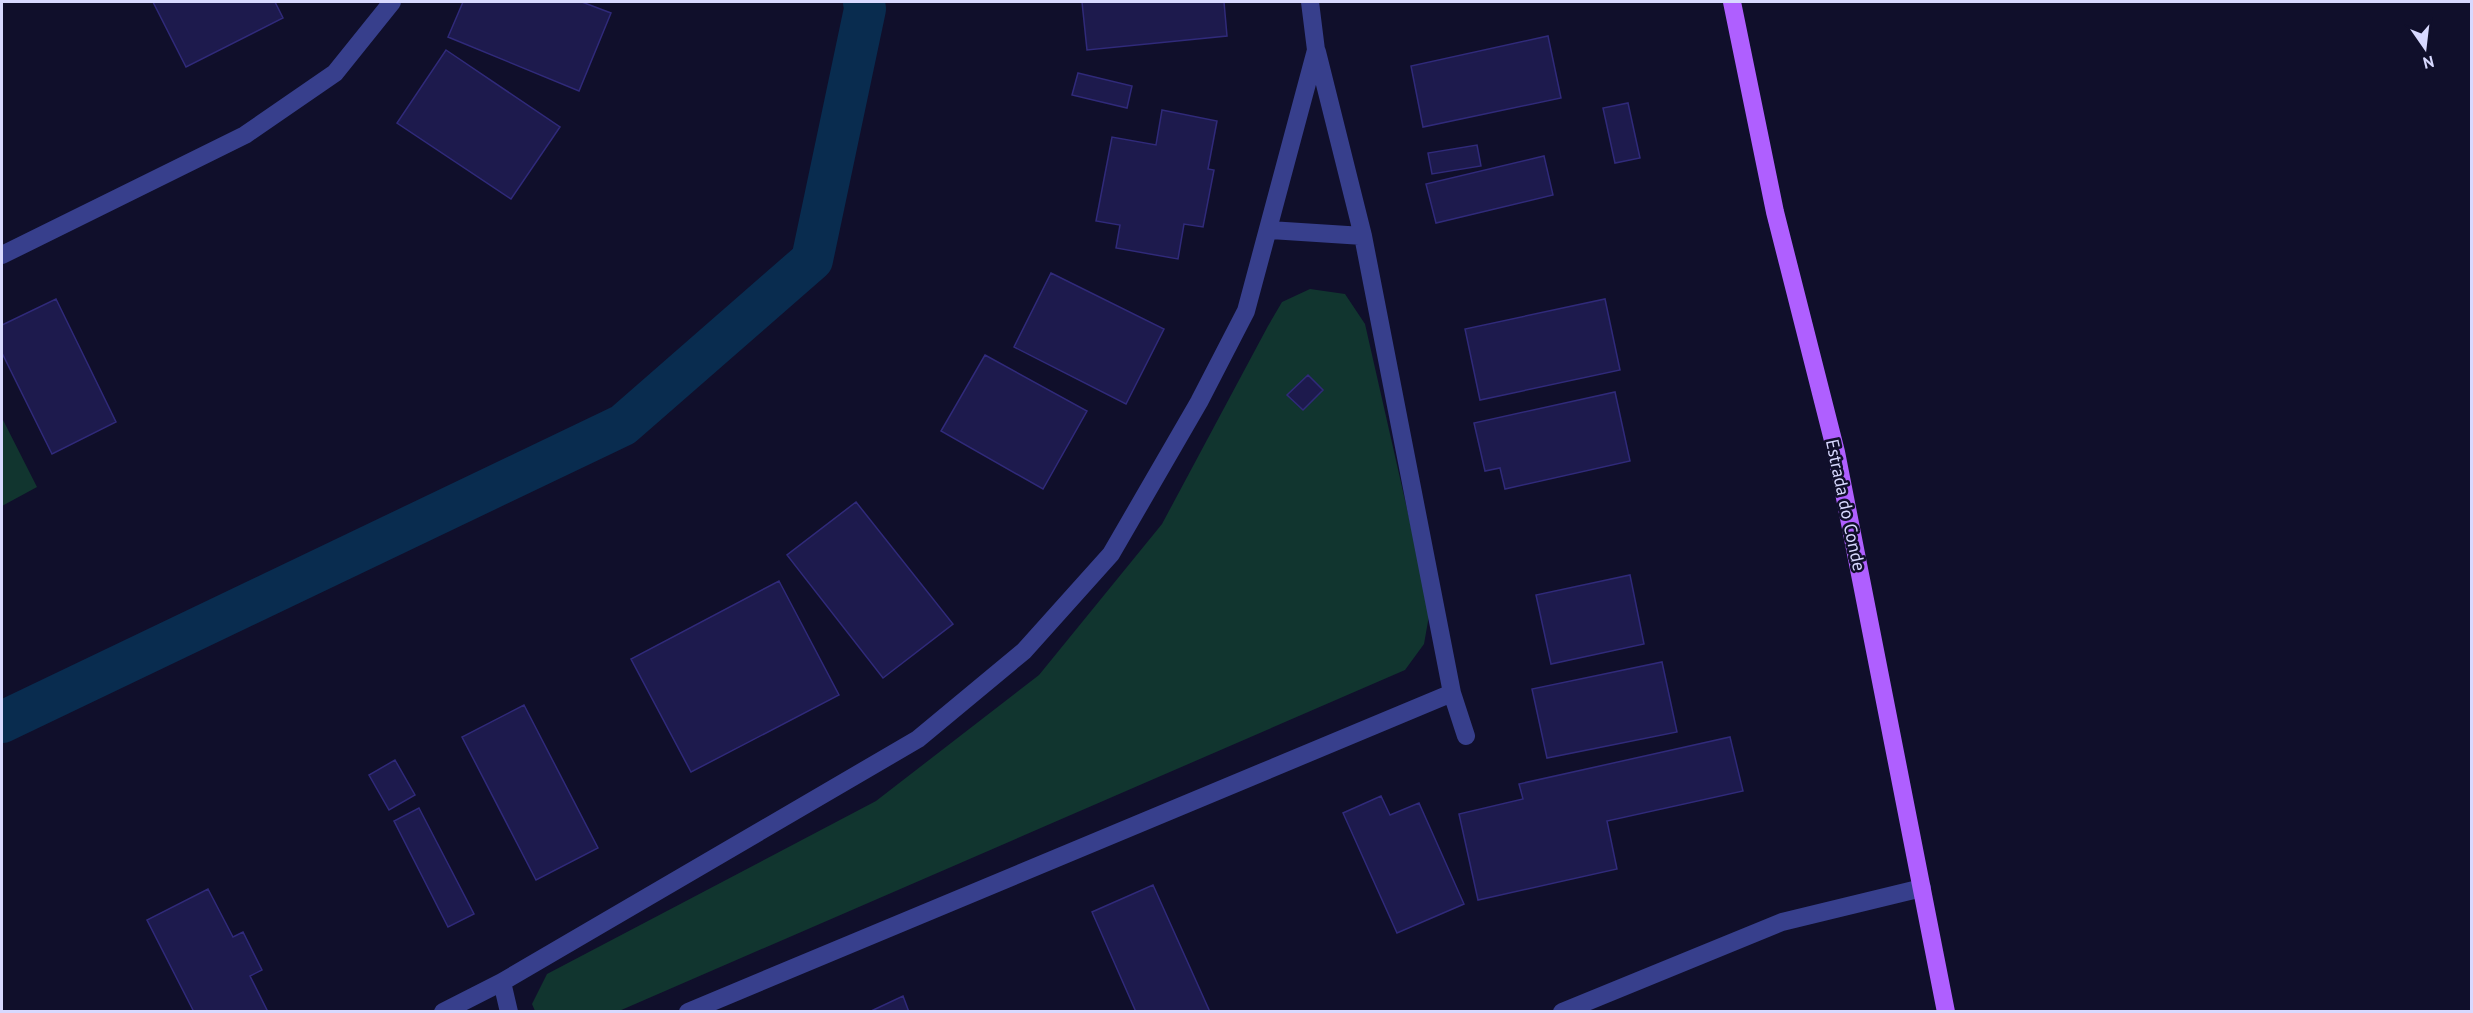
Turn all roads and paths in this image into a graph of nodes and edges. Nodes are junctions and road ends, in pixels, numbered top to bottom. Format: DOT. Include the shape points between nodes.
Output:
graph roads {
  1 [pos="392,2"];
  2 [pos="1310,2"];
  3 [pos="1732,2"];
  4 [pos="1316,50"];
  5 [pos="1269,230"];
  6 [pos="1363,236"];
  7 [pos="2,255"];
  8 [pos="1452,693"];
  9 [pos="1466,736"];
  10 [pos="1922,888"];
  11 [pos="502,982"];
  12 [pos="443,1011"];
  13 [pos="509,1011"];
  14 [pos="688,1011"];
  15 [pos="1562,1011"];
  16 [pos="1946,1011"];
  1 -- 7 [label="street" via="335,73 245,135"];
  2 -- 4 [label="street"];
  3 -- 10 [label="main road, Estrada do Conde" via="1775,212 1836,452"];
  4 -- 5 [label="street"];
  4 -- 6 [label="street"];
  5 -- 6 [label="street"];
  5 -- 11 [label="street" via="1246,312 1112,554 1024,651 918,739"];
  6 -- 8 [label="street"];
  8 -- 9 [label="street"];
  8 -- 14 [label="street"];
  10 -- 15 [label="street" via="1782,922"];
  10 -- 16 [label="main road, Estrada do Conde"];
  11 -- 12 [label="street"];
  11 -- 13 [label="street"];
}
